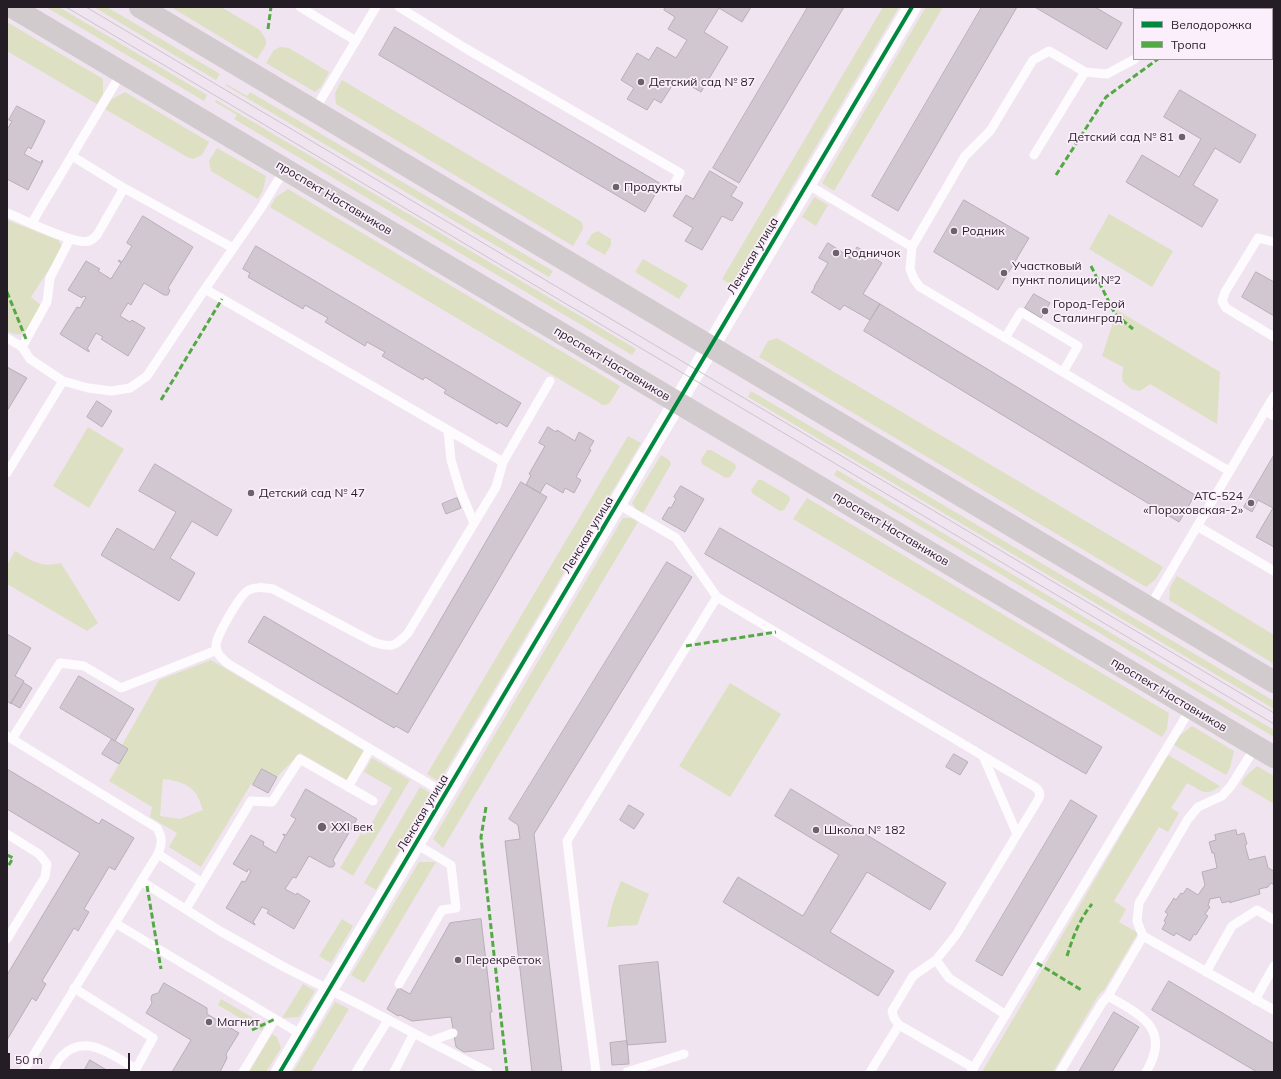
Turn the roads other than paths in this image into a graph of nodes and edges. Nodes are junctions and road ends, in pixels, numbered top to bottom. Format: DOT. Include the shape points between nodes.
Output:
graph roads {
  1 [pos="12,7"];
  2 [pos="140,7"];
  3 [pos="300,7"];
  4 [pos="376,7"];
  5 [pos="399,7"];
  6 [pos="912,7"];
  7 [pos="356,41"];
  8 [pos="1133,60"];
  9 [pos="122,72"];
  10 [pos="1085,72"];
  11 [pos="314,111"];
  12 [pos="1034,155"];
  13 [pos="72,156"];
  14 [pos="285,169"];
  15 [pos="807,184"];
  16 [pos="124,188"];
  17 [pos="672,188"];
  18 [pos="7,213"];
  19 [pos="32,223"];
  20 [pos="70,239"];
  21 [pos="1274,242"];
  22 [pos="912,247"];
  23 [pos="233,248"];
  24 [pos="205,288"];
  25 [pos="1274,337"];
  26 [pos="7,338"];
  27 [pos="1005,338"];
  28 [pos="22,347"];
  29 [pos="711,347"];
  30 [pos="1063,372"];
  31 [pos="63,381"];
  32 [pos="550,381"];
  33 [pos="1274,396"];
  34 [pos="678,403"];
  35 [pos="1265,410"];
  36 [pos="1274,416"];
  37 [pos="448,430"];
  38 [pos="503,462"];
  39 [pos="1229,471"];
  40 [pos="7,473"];
  41 [pos="618,504"];
  42 [pos="474,523"];
  43 [pos="1197,526"];
  44 [pos="1274,570"];
  45 [pos="717,597"];
  46 [pos="1149,608"];
  47 [pos="217,650"];
  48 [pos="1274,682"];
  49 [pos="1191,708"];
  50 [pos="10,738"];
  51 [pos="1256,746"];
  52 [pos="370,749"];
  53 [pos="983,756"];
  54 [pos="1274,757"];
  55 [pos="348,787"];
  56 [pos="446,794"];
  57 [pos="373,802"];
  58 [pos="7,834"];
  59 [pos="1017,834"];
  60 [pos="416,844"];
  61 [pos="158,854"];
  62 [pos="141,881"];
  63 [pos="201,882"];
  64 [pos="186,909"];
  65 [pos="1274,920"];
  66 [pos="115,923"];
  67 [pos="1143,936"];
  68 [pos="7,939"];
  69 [pos="936,960"];
  70 [pos="1274,966"];
  71 [pos="1206,972"];
  72 [pos="399,984"];
  73 [pos="74,988"];
  74 [pos="329,990"];
  75 [pos="1108,996"];
  76 [pos="1255,1000"];
  77 [pos="1274,1010"];
  78 [pos="1006,1015"];
  79 [pos="275,1019"];
  80 [pos="388,1020"];
  81 [pos="899,1025"];
  82 [pos="414,1033"];
  83 [pos="453,1033"];
  84 [pos="302,1035"];
  85 [pos="431,1042"];
  86 [pos="684,1054"];
  87 [pos="637,1070"];
  88 [pos="972,1070"];
  89 [pos="23,1072"];
  90 [pos="52,1072"];
  91 [pos="243,1072"];
  92 [pos="280,1072"];
  93 [pos="356,1072"];
  94 [pos="394,1072"];
  95 [pos="488,1072"];
  96 [pos="596,1072"];
  97 [pos="627,1072"];
  98 [pos="870,1072"];
  99 [pos="1060,1072"];
  100 [pos="1146,1072"];
  1 -- 9 [label="main road, проспект Наставников"];
  2 -- 11 [label="main road"];
  3 -- 7 [label="lane"];
  4 -- 7 [label="lane"];
  5 -- 17 [label="lane" via="680,172"];
  6 -- 15 [label="street, Ленская улица"];
  7 -- 11 [label="lane"];
  8 -- 10 [label="lane" via="1107,74"];
  9 -- 13 [label="lane"];
  9 -- 14 [label="main road, проспект Наставников"];
  10 -- 12 [label="lane"];
  10 -- 22 [label="lane" via="1049,51 1033,60 990,131 965,156"];
  11 -- 29 [label="main road"];
  13 -- 16 [label="lane"];
  13 -- 19 [label="lane"];
  14 -- 23 [label="lane"];
  14 -- 34 [label="main road, проспект Наставников"];
  15 -- 22 [label="lane"];
  15 -- 29 [label="street, Ленская улица"];
  16 -- 20 [label="lane" via="97,235 90,241"];
  16 -- 23 [label="lane"];
  18 -- 19 [label="lane"];
  19 -- 20 [label="lane"];
  20 -- 28 [label="lane" via="50,278 47,302"];
  21 -- 25 [label="lane" via="1258,238 1222,301 1226,308"];
  22 -- 27 [label="lane" via="910,269 920,287"];
  23 -- 24 [label="lane"];
  24 -- 31 [label="lane" via="146,376 130,388 112,391"];
  24 -- 37 [label="lane"];
  26 -- 28 [label="lane"];
  27 -- 30 [label="lane"];
  27 -- 30 [label="lane" via="1021,312 1078,346"];
  28 -- 31 [label="lane" via="30,358"];
  29 -- 34 [label="street, Ленская улица"];
  29 -- 46 [label="main road"];
  30 -- 39 [label="lane"];
  31 -- 40 [label="lane"];
  32 -- 38 [label="lane"];
  33 -- 35 [label="lane"];
  34 -- 41 [label="street, Ленская улица"];
  34 -- 49 [label="main road, проспект Наставников"];
  35 -- 36 [label="lane"];
  35 -- 39 [label="lane"];
  37 -- 38 [label="lane"];
  37 -- 42 [label="lane" via="451,460"];
  38 -- 42 [label="lane" via="496,487"];
  39 -- 43 [label="lane"];
  41 -- 45 [label="lane" via="676,538"];
  41 -- 56 [label="street, Ленская улица"];
  42 -- 47 [label="lane" via="408,633 398,644 384,646 373,642 273,590 259,587 247,590 237,603 218,637"];
  43 -- 44 [label="lane"];
  43 -- 46 [label="lane"];
  45 -- 53 [label="lane"];
  45 -- 96 [label="lane" via="567,841"];
  46 -- 48 [label="main road"];
  47 -- 50 [label="lane" via="121,688 84,666 60,663"];
  47 -- 52 [label="lane" via="227,663"];
  49 -- 51 [label="main road, проспект Наставников"];
  49 -- 78 [label="lane"];
  50 -- 61 [label="lane" via="157,828 162,835"];
  51 -- 54 [label="main road, проспект Наставников"];
  51 -- 67 [label="lane" via="1222,796 1198,807 1188,819 1139,903 1137,921"];
  52 -- 55 [label="lane"];
  52 -- 56 [label="lane"];
  53 -- 59 [label="lane"];
  53 -- 59 [label="lane" via="1039,790 1038,800"];
  55 -- 57 [label="lane"];
  55 -- 63 [label="lane" via="300,759 272,802 251,801"];
  56 -- 60 [label="street, Ленская улица"];
  58 -- 68 [label="lane" via="39,854 47,864 45,877"];
  59 -- 69 [label="lane" via="956,935"];
  60 -- 72 [label="lane" via="451,865 456,908 442,910"];
  60 -- 74 [label="street, Ленская улица"];
  61 -- 62 [label="lane"];
  61 -- 63 [label="lane"];
  62 -- 64 [label="lane"];
  62 -- 66 [label="lane"];
  63 -- 64 [label="lane"];
  64 -- 74 [label="lane" via="271,960"];
  65 -- 71 [label="lane" via="1257,910 1232,926"];
  66 -- 73 [label="lane"];
  66 -- 79 [label="lane"];
  67 -- 71 [label="lane"];
  67 -- 75 [label="lane"];
  69 -- 78 [label="lane" via="949,978"];
  69 -- 81 [label="lane" via="913,976 892,1010"];
  70 -- 76 [label="lane"];
  71 -- 76 [label="lane"];
  73 -- 89 [label="lane"];
  73 -- 90 [label="lane" via="153,1038 136,1069 99,1047 86,1045 74,1047 62,1056"];
  74 -- 80 [label="lane"];
  74 -- 84 [label="street, Ленская улица"];
  75 -- 99 [label="lane"];
  75 -- 100 [label="lane" via="1137,1013 1149,1024 1155,1038 1155,1053"];
  76 -- 77 [label="lane"];
  78 -- 88 [label="lane"];
  79 -- 84 [label="lane"];
  79 -- 91 [label="lane"];
  80 -- 82 [label="lane"];
  80 -- 93 [label="lane"];
  81 -- 88 [label="lane"];
  81 -- 98 [label="lane"];
  82 -- 85 [label="lane"];
  82 -- 94 [label="lane"];
  83 -- 85 [label="lane"];
  84 -- 92 [label="street, Ленская улица"];
  85 -- 95 [label="lane"];
  86 -- 87 [label="lane"];
  87 -- 97 [label="lane"];
}
